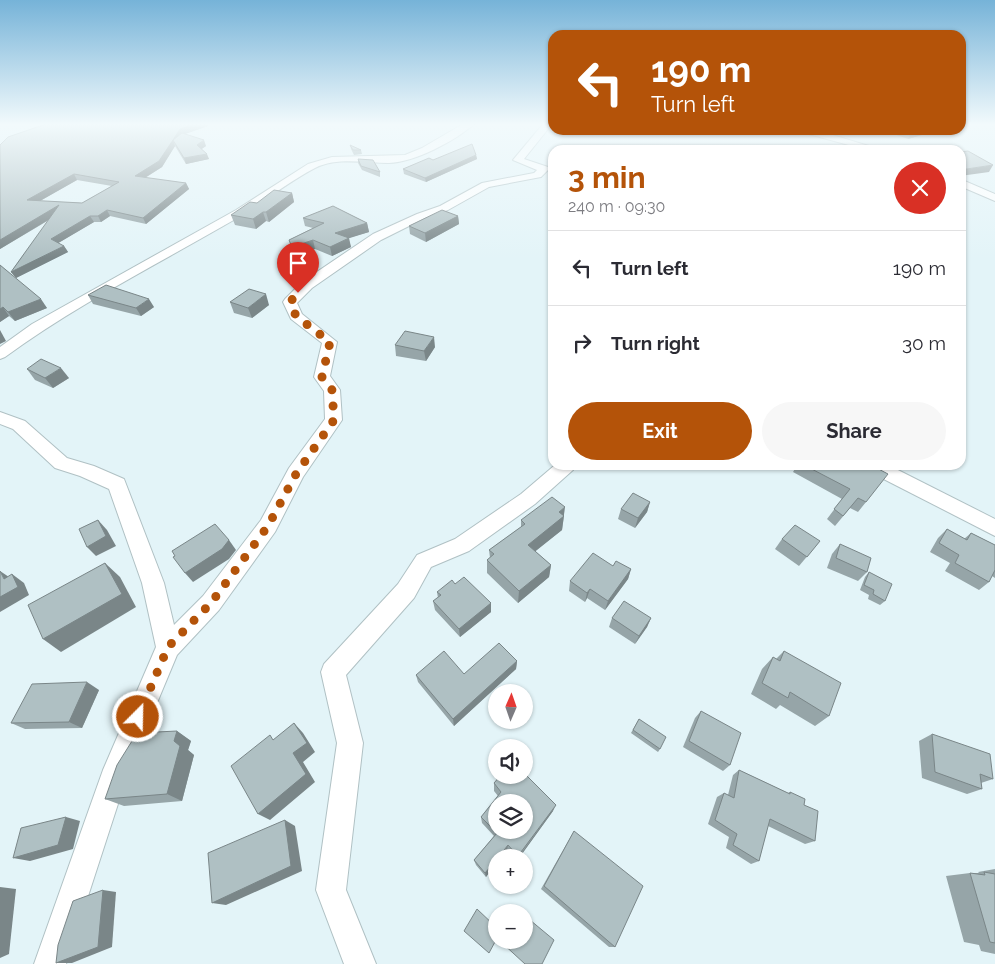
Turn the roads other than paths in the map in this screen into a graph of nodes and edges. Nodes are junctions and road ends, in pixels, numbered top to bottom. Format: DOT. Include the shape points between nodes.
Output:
graph roads {
  1 [pos="306,169"];
  2 [pos="544,169"];
  3 [pos="966,185"];
  4 [pos="995,198"];
  5 [pos="0,354"];
  6 [pos="0,418"];
  7 [pos="561,470"];
  8 [pos="882,470"];
  9 [pos="995,528"];
  10 [pos="168,647"];
  11 [pos="50,964"];
  12 [pos="360,964"];
  1 -- 5 [label="street" via="240,212 38,327"];
  2 -- 10 [label="street" via="537,175 486,185 444,208 377,237 307,285 290,302 296,316 330,342 322,377 332,390 334,420 296,474 268,526 211,603"];
  3 -- 4 [label="street"];
  6 -- 10 [label="street" via="19,425 61,464 117,484 153,583"];
  7 -- 12 [label="street" via="528,499 462,545 424,562 406,591 333,672 350,743 331,890"];
  8 -- 9 [label="street"];
  10 -- 11 [label="street" via="116,770"];
}
